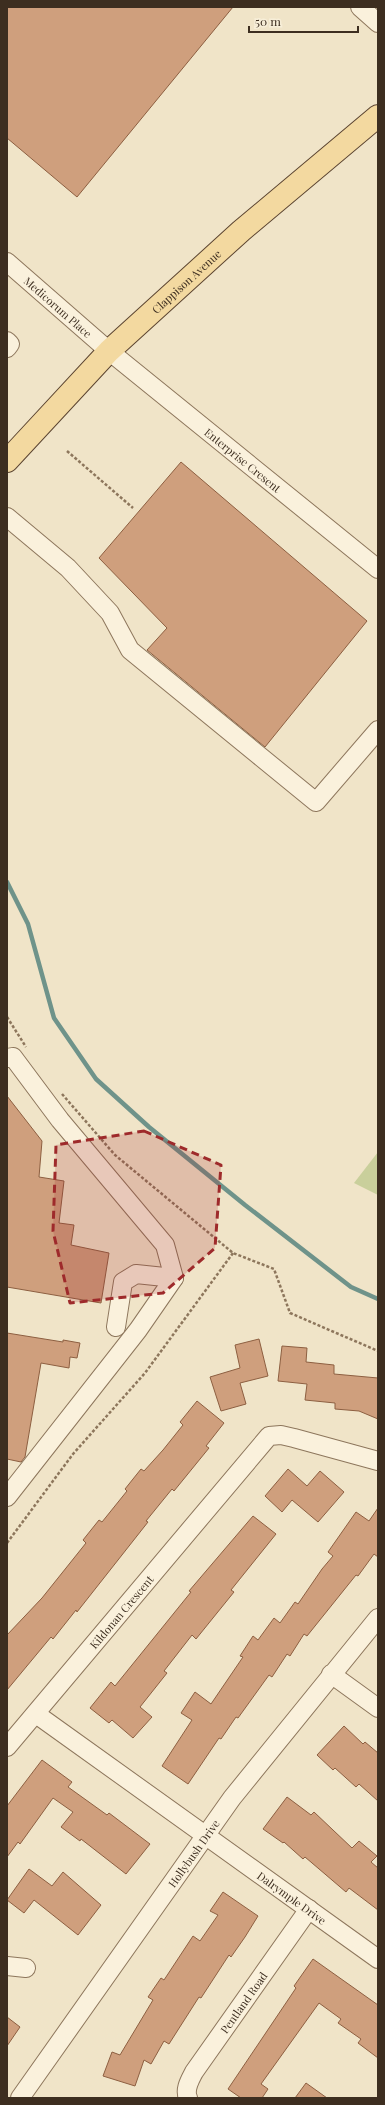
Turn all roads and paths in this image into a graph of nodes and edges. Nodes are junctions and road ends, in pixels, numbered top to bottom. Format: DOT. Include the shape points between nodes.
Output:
graph roads {
  1 [pos="360,7"];
  2 [pos="378,23"];
  3 [pos="378,116"];
  4 [pos="7,262"];
  5 [pos="7,341"];
  6 [pos="7,348"];
  7 [pos="109,350"];
  8 [pos="67,451"];
  9 [pos="7,461"];
  10 [pos="133,508"];
  11 [pos="7,517"];
  12 [pos="378,569"];
  13 [pos="378,730"];
  14 [pos="7,1017"];
  15 [pos="29,1050"];
  16 [pos="7,1058"];
  17 [pos="61,1092"];
  18 [pos="233,1253"];
  19 [pos="174,1278"];
  20 [pos="116,1327"];
  21 [pos="378,1351"];
  22 [pos="378,1461"];
  23 [pos="7,1497"];
  24 [pos="7,1543"];
  25 [pos="378,1618"];
  26 [pos="331,1674"];
  27 [pos="378,1708"];
  28 [pos="36,1714"];
  29 [pos="7,1747"];
  30 [pos="205,1836"];
  31 [pos="308,1909"];
  32 [pos="378,1959"];
  33 [pos="7,1966"];
  34 [pos="26,1968"];
  35 [pos="20,2098"];
  36 [pos="188,2098"];
  1 -- 2 [label="street"];
  3 -- 7 [label="main road, Clappison Avenue" via="241,231"];
  4 -- 7 [label="street, Medicorum Place"];
  5 -- 6 [label="street" via="10,344"];
  7 -- 9 [label="main road, Clappison Avenue"];
  7 -- 12 [label="street, Enterprise Cresent"];
  8 -- 10 [label="path"];
  11 -- 13 [label="street" via="68,568 110,612 130,650 316,802"];
  14 -- 15 [label="path"];
  16 -- 19 [label="street" via="13,1057 60,1120 165,1245"];
  17 -- 18 [label="path" via="115,1155"];
  18 -- 21 [label="path" via="274,1269 290,1313"];
  18 -- 24 [label="path" via="145,1373 73,1454"];
  19 -- 20 [label="street" via="136,1274 123,1282"];
  19 -- 23 [label="street" via="138,1330"];
  22 -- 28 [label="street, Kildonan Crescent" via="281,1435 269,1436"];
  25 -- 26 [label="street, Hollybush Drive"];
  26 -- 27 [label="street"];
  26 -- 30 [label="street, Hollybush Drive"];
  28 -- 29 [label="street, Kildonan Crescent"];
  28 -- 30 [label="street"];
  30 -- 31 [label="street, Dalrymple Drive"];
  30 -- 35 [label="street, Hollybush Drive"];
  31 -- 32 [label="street, Dalrymple Drive"];
  31 -- 36 [label="street, Pentland Road" via="194,2072 188,2083"];
  33 -- 34 [label="street"];
}
